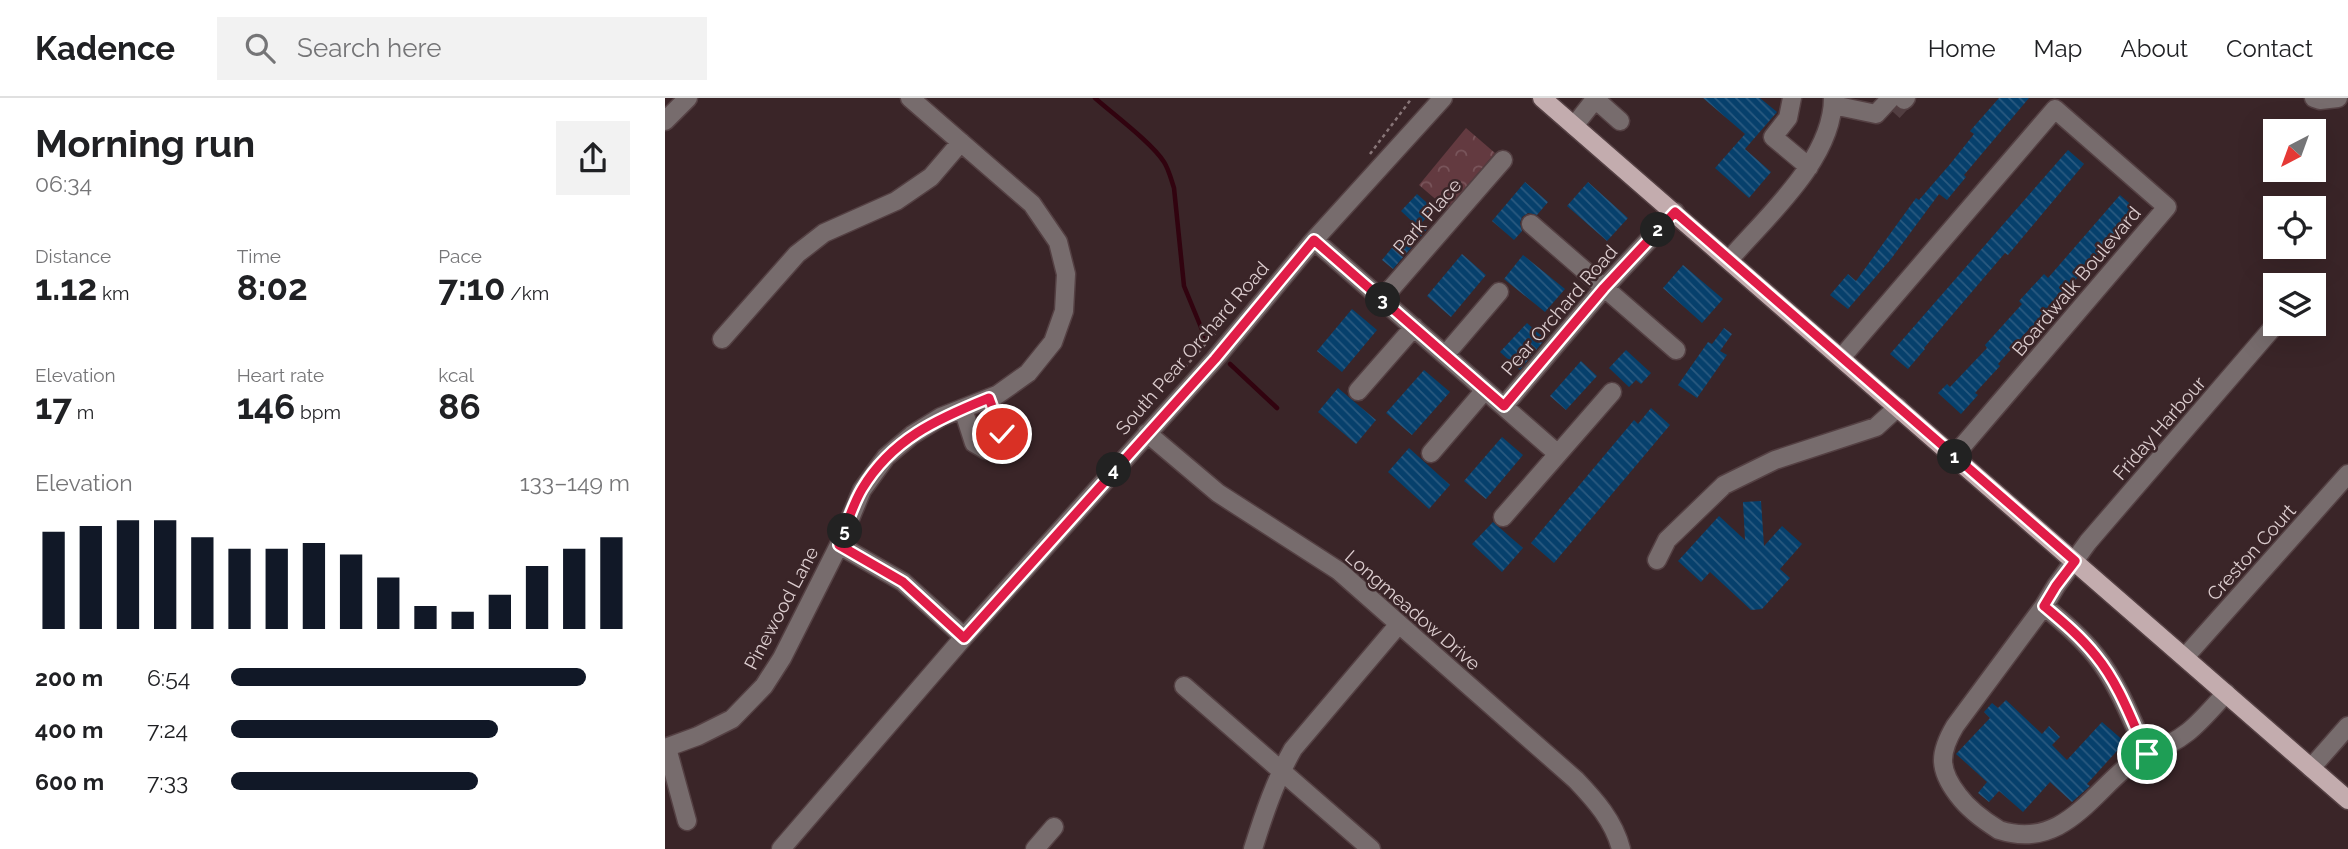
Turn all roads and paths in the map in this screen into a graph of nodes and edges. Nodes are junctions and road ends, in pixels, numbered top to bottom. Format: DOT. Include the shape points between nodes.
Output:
graph roads {
  1 [pos="688,98"];
  2 [pos="910,98"];
  3 [pos="1443,98"];
  4 [pos="1542,98"];
  5 [pos="1595,98"];
  6 [pos="2314,98"];
  7 [pos="2338,98"];
  8 [pos="1786,101"];
  9 [pos="1833,102"];
  10 [pos="1894,104"];
  11 [pos="665,121"];
  12 [pos="1620,121"];
  13 [pos="1574,126"];
  14 [pos="961,142"];
  15 [pos="1503,160"];
  16 [pos="1809,167"];
  17 [pos="1675,212"];
  18 [pos="1531,224"];
  19 [pos="1314,240"];
  20 [pos="1729,260"];
  21 [pos="1604,288"];
  22 [pos="1499,292"];
  23 [pos="1382,299"];
  24 [pos="1414,327"];
  25 [pos="2266,336"];
  26 [pos="722,339"];
  27 [pos="1676,350"];
  28 [pos="1445,355"];
  29 [pos="1841,358"];
  30 [pos="1485,390"];
  31 [pos="1359,391"];
  32 [pos="1612,392"];
  33 [pos="989,398"];
  34 [pos="1504,406"];
  35 [pos="1898,407"];
  36 [pos="963,409"];
  37 [pos="1147,433"];
  38 [pos="1431,453"];
  39 [pos="1558,454"];
  40 [pos="1954,456"];
  41 [pos="2348,474"];
  42 [pos="1503,517"];
  43 [pos="839,545"];
  44 [pos="1657,560"];
  45 [pos="2075,561"];
  46 [pos="2044,606"];
  47 [pos="1399,624"];
  48 [pos="964,638"];
  49 [pos="2185,657"];
  50 [pos="1184,685"];
  51 [pos="2226,693"];
  52 [pos="2348,726"];
  53 [pos="666,748"];
  54 [pos="2147,754"];
  55 [pos="2311,768"];
  56 [pos="1281,769"];
  57 [pos="2348,800"];
  58 [pos="687,821"];
  59 [pos="1054,827"];
  60 [pos="781,849"];
  61 [pos="1035,849"];
  62 [pos="1253,849"];
  63 [pos="1371,849"];
  64 [pos="1621,849"];
  1 -- 11 [label="street"];
  2 -- 14 [label="street, Pinewood Lane"];
  3 -- 19 [label="street, South Pear Orchard Road"];
  4 -- 13 [label="main road"];
  5 -- 12 [label="street"];
  5 -- 13 [label="street"];
  6 -- 7 [label="street"];
  8 -- 16 [label="street" via="1788,118 1773,137"];
  9 -- 10 [label="street"];
  9 -- 16 [label="street" via="1822,148"];
  13 -- 17 [label="main road"];
  14 -- 26 [label="street" via="931,177 896,201 824,233 797,254"];
  14 -- 33 [label="street, Pinewood Lane" via="1032,204 1058,242 1066,274 1064,311 1053,342 1028,373"];
  15 -- 23 [label="street, Park Place"];
  16 -- 20 [label="street"];
  17 -- 20 [label="main road"];
  17 -- 21 [label="street, Pear Orchard Road"];
  18 -- 21 [label="street"];
  19 -- 23 [label="street"];
  19 -- 37 [label="street, South Pear Orchard Road"];
  20 -- 29 [label="main road"];
  21 -- 27 [label="street"];
  21 -- 34 [label="street, Pear Orchard Road"];
  22 -- 28 [label="street"];
  23 -- 24 [label="street"];
  24 -- 28 [label="street"];
  24 -- 31 [label="street"];
  25 -- 45 [label="street, Friday Harbour"];
  28 -- 30 [label="street"];
  29 -- 35 [label="main road"];
  29 -- 40 [label="street, Boardwalk Boulevard" via="2055,109 2167,207"];
  30 -- 34 [label="street"];
  30 -- 38 [label="street"];
  32 -- 39 [label="street"];
  33 -- 36 [label="street, Pinewood Lane"];
  33 -- 36 [label="street" via="1002,434 994,448 986,450 974,443"];
  34 -- 39 [label="street"];
  35 -- 40 [label="main road"];
  35 -- 44 [label="street" via="1876,427 1775,460 1724,485 1668,540"];
  36 -- 43 [label="street, Pinewood Lane" via="912,435 886,457 862,490"];
  37 -- 47 [label="street, Longmeadow Drive" via="1218,493 1339,571"];
  37 -- 48 [label="street, South Pear Orchard Road"];
  39 -- 42 [label="street"];
  40 -- 45 [label="main road"];
  41 -- 49 [label="street, Creston Court"];
  43 -- 48 [label="street" via="903,582"];
  43 -- 53 [label="street, Pinewood Lane" via="764,686 732,719"];
  45 -- 46 [label="street, Friday Harbour"];
  45 -- 49 [label="main road"];
  46 -- 54 [label="street" via="2097,657"];
  46 -- 54 [label="street" via="1945,744 1946,777 1958,795 1977,816 2004,833 2022,840 2047,839 2075,822 2125,768"];
  47 -- 56 [label="street"];
  47 -- 64 [label="street, Longmeadow Drive" via="1596,800"];
  48 -- 60 [label="street, South Pear Orchard Road"];
  49 -- 51 [label="main road"];
  50 -- 56 [label="street"];
  51 -- 54 [label="street" via="2179,740"];
  51 -- 55 [label="main road"];
  52 -- 55 [label="street"];
  53 -- 58 [label="street"];
  55 -- 57 [label="main road"];
  56 -- 62 [label="street"];
  56 -- 63 [label="street"];
  59 -- 61 [label="street"];
}
